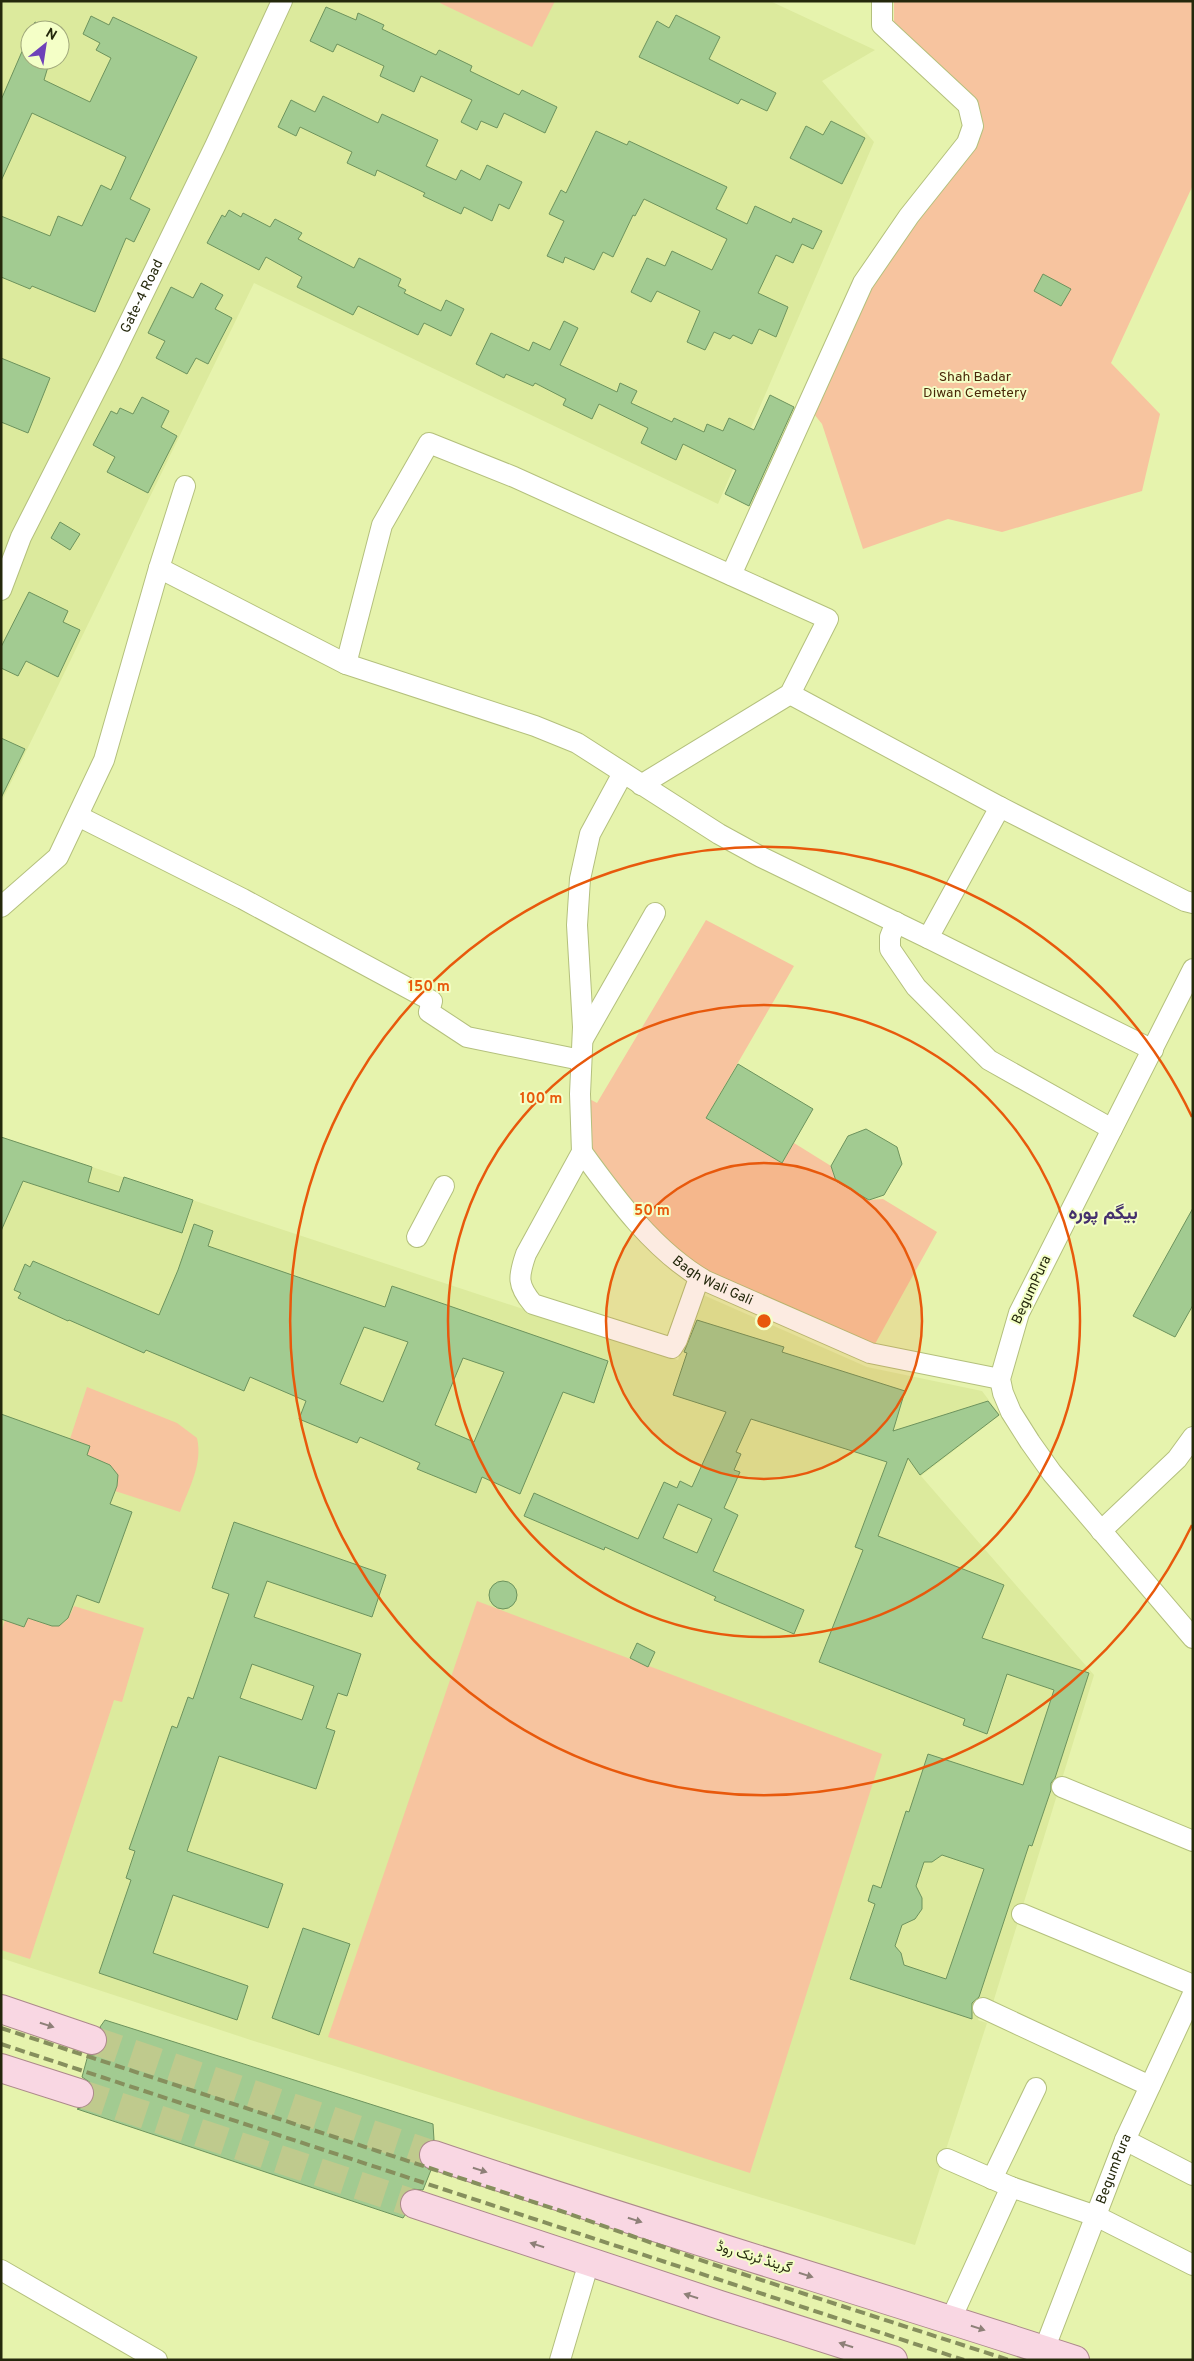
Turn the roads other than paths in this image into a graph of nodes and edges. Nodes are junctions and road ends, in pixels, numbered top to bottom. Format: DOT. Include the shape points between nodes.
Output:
graph roads {
  1 [pos="282,1"];
  2 [pos="882,1"];
  3 [pos="185,486"];
  4 [pos="159,568"];
  5 [pos="731,575"];
  6 [pos="1,590"];
  7 [pos="346,664"];
  8 [pos="790,694"];
  9 [pos="623,773"];
  10 [pos="642,785"];
  11 [pos="1000,806"];
  12 [pos="78,816"];
  13 [pos="1193,903"];
  14 [pos="1,907"];
  15 [pos="655,913"];
  16 [pos="896,922"];
  17 [pos="928,938"];
  18 [pos="1193,968"];
  19 [pos="583,1039"];
  20 [pos="1153,1050"];
  21 [pos="581,1060"];
  22 [pos="1112,1129"];
  23 [pos="582,1152"];
  24 [pos="444,1186"];
  25 [pos="417,1237"];
  26 [pos="699,1278"];
  27 [pos="1000,1379"];
  28 [pos="1193,1437"];
  29 [pos="1101,1531"];
  30 [pos="1193,1638"];
  31 [pos="1062,1787"];
  32 [pos="1193,1841"];
  33 [pos="1022,1914"];
  34 [pos="1193,1985"];
  35 [pos="1193,1994"];
  36 [pos="984,2008"];
  37 [pos="1,2009"];
  38 [pos="92,2040"];
  39 [pos="3,2073"];
  40 [pos="1150,2086"];
  41 [pos="1036,2088"];
  42 [pos="79,2093"];
  43 [pos="1125,2140"];
  44 [pos="434,2155"];
  45 [pos="947,2159"];
  46 [pos="1193,2175"];
  47 [pos="992,2179"];
  48 [pos="1011,2187"];
  49 [pos="416,2204"];
  50 [pos="1096,2216"];
  51 [pos="589,2262"];
  52 [pos="1193,2265"];
  53 [pos="1,2270"];
  54 [pos="951,2319"];
  55 [pos="1044,2350"];
  56 [pos="153,2359"];
  57 [pos="560,2360"];
  58 [pos="893,2360"];
  59 [pos="1074,2360"];
  1 -- 6 [label="street, Gate-4 Road" via="216,146 21,537"];
  2 -- 5 [label="street" via="882,24 968,105 973,126 967,143 909,216 863,284"];
  3 -- 4 [label="street"];
  4 -- 7 [label="street"];
  4 -- 12 [label="street" via="104,760"];
  5 -- 7 [label="street" via="514,477 429,443 382,525"];
  5 -- 8 [label="street" via="828,619"];
  7 -- 9 [label="street" via="535,726 577,743"];
  8 -- 10 [label="street"];
  8 -- 11 [label="street"];
  9 -- 10 [label="street"];
  9 -- 19 [label="street" via="590,834 580,879 577,925"];
  10 -- 16 [label="street" via="761,858"];
  11 -- 13 [label="street"];
  11 -- 17 [label="street"];
  12 -- 14 [label="street" via="58,857"];
  12 -- 21 [label="street" via="243,899 432,1001 428,1012 467,1037"];
  15 -- 19 [label="street"];
  16 -- 17 [label="street"];
  16 -- 22 [label="street" via="890,937 890,949 916,987 989,1060"];
  17 -- 20 [label="street"];
  18 -- 20 [label="street, BegumPura"];
  19 -- 21 [label="street"];
  20 -- 22 [label="street, BegumPura"];
  21 -- 23 [label="street"];
  22 -- 27 [label="street, BegumPura" via="1019,1313"];
  23 -- 26 [label="street, Bagh Wali Gali" via="627,1213"];
  23 -- 26 [label="street" via="526,1254 520,1271 522,1291 532,1304 672,1348"];
  24 -- 25 [label="street"];
  26 -- 27 [label="street, Bagh Wali Gali" via="870,1353"];
  27 -- 29 [label="street" via="1003,1394 1030,1442"];
  28 -- 29 [label="street" via="1177,1459"];
  29 -- 30 [label="street"];
  31 -- 32 [label="street"];
  33 -- 34 [label="street"];
  35 -- 40 [label="street, BegumPura"];
  36 -- 40 [label="street"];
  37 -- 38 [label="main road, one-way"];
  39 -- 42 [label="main road"];
  40 -- 43 [label="street, BegumPura"];
  41 -- 47 [label="street"];
  43 -- 46 [label="street"];
  43 -- 50 [label="street, BegumPura"];
  44 -- 54 [label="main road, گرینڈ ٹرنک روڈ, one-way" via="728,2251"];
  45 -- 47 [label="street"];
  47 -- 48 [label="street"];
  48 -- 50 [label="street"];
  48 -- 54 [label="street"];
  51 -- 49 [label="main road, one-way"];
  50 -- 52 [label="street"];
  50 -- 55 [label="street, BegumPura"];
  51 -- 57 [label="street"];
  58 -- 51 [label="main road, one-way"];
  53 -- 56 [label="street"];
  54 -- 55 [label="main road, گرینڈ ٹرنک روڈ, one-way"];
  55 -- 59 [label="main road, گرینڈ ٹرنک روڈ"];
}
